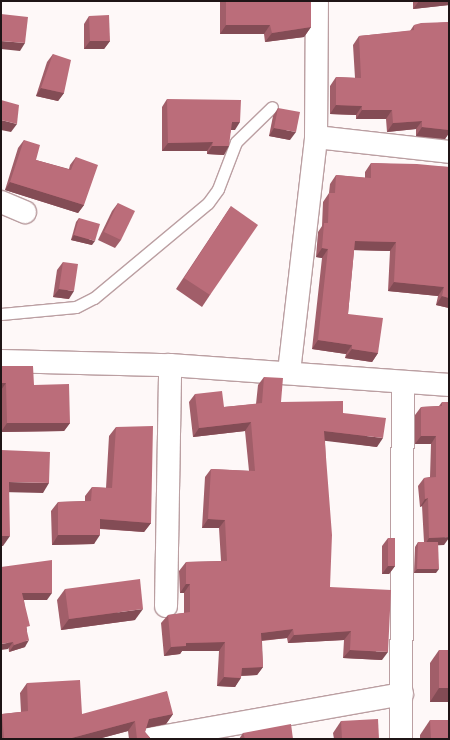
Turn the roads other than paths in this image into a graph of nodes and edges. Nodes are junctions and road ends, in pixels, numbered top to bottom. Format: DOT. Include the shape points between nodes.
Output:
graph roads {
  1 [pos="317,1"];
  2 [pos="272,107"];
  3 [pos="316,137"];
  4 [pos="449,152"];
  5 [pos="1,202"];
  6 [pos="25,212"];
  7 [pos="1,314"];
  8 [pos="1,361"];
  9 [pos="170,364"];
  10 [pos="289,372"];
  11 [pos="403,383"];
  12 [pos="449,385"];
  13 [pos="166,606"];
  14 [pos="402,694"];
  15 [pos="150,739"];
  16 [pos="401,739"];
  1 -- 3 [label="street"];
  2 -- 7 [label="lane" via="236,142 218,189 208,203 94,298 76,307"];
  3 -- 4 [label="street"];
  3 -- 10 [label="street"];
  5 -- 6 [label="street"];
  8 -- 9 [label="street"];
  9 -- 10 [label="street"];
  9 -- 13 [label="street"];
  10 -- 11 [label="street"];
  11 -- 12 [label="street"];
  11 -- 14 [label="street"];
  14 -- 15 [label="street"];
  14 -- 16 [label="street"];
}
